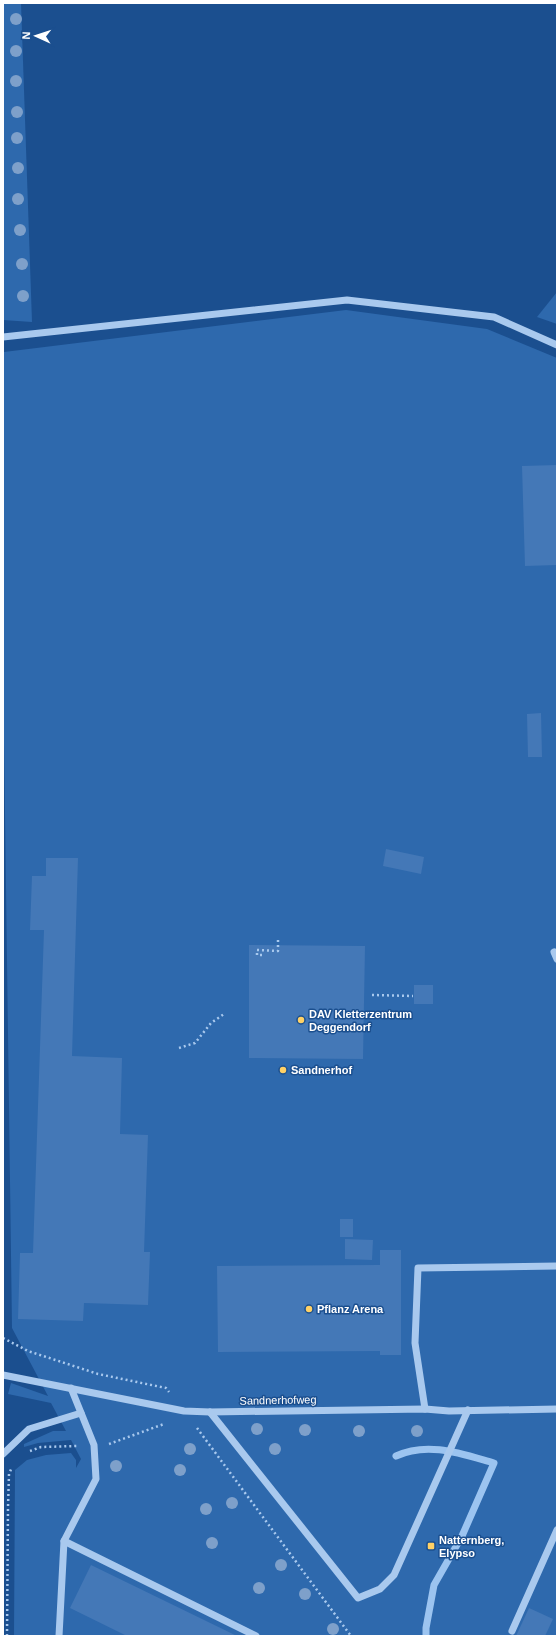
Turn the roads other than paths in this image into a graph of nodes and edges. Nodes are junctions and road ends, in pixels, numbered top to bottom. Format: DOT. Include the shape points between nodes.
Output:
graph roads {
  1 [pos="3,337"];
  2 [pos="557,345"];
  3 [pos="557,1266"];
  4 [pos="3,1375"];
  5 [pos="71,1388"];
  6 [pos="425,1409"];
  7 [pos="557,1409"];
  8 [pos="468,1410"];
  9 [pos="210,1412"];
  10 [pos="81,1413"];
  11 [pos="3,1454"];
  12 [pos="557,1530"];
  13 [pos="64,1540"];
  14 [pos="512,1631"];
  15 [pos="59,1636"];
  16 [pos="256,1636"];
  1 -- 2 [label="street" via="347,300 494,317"];
  3 -- 6 [label="street" via="418,1268 415,1343"];
  4 -- 5 [label="street, Sandnerhofweg"];
  5 -- 9 [label="street, Sandnerhofweg" via="184,1411"];
  5 -- 10 [label="street"];
  6 -- 8 [label="street, Sandnerhofweg"];
  6 -- 9 [label="street, Sandnerhofweg"];
  7 -- 8 [label="street, Sandnerhofweg"];
  8 -- 9 [label="street" via="394,1575 380,1589 358,1598"];
  10 -- 11 [label="street" via="29,1429"];
  10 -- 13 [label="street" via="94,1445 96,1479"];
  12 -- 14 [label="street"];
  13 -- 15 [label="street"];
  13 -- 16 [label="street"];
}
